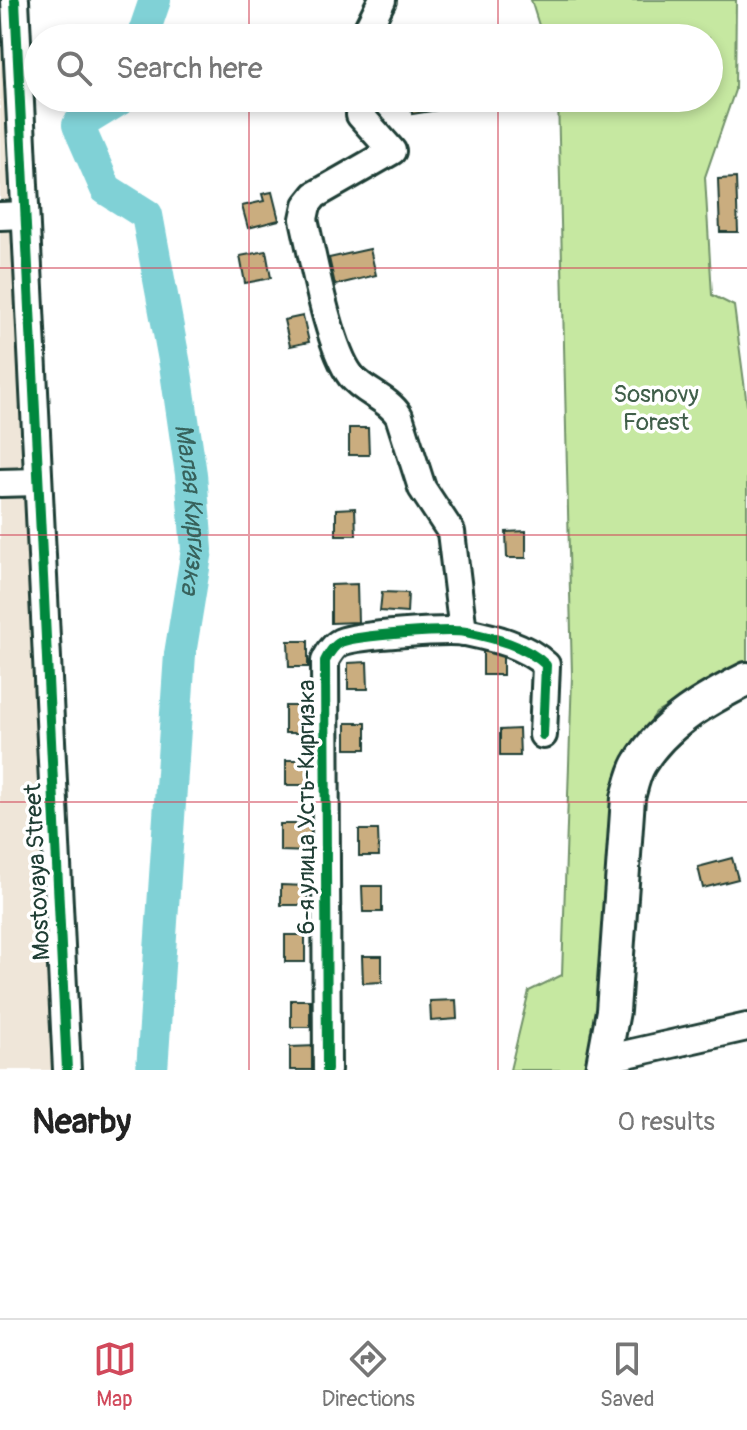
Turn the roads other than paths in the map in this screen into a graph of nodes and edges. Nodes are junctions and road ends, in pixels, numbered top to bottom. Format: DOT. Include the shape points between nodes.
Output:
graph roads {
  1 [pos="15,0"];
  2 [pos="382,0"];
  3 [pos="370,24"];
  4 [pos="360,112"];
  5 [pos="12,215"];
  6 [pos="38,482"];
  7 [pos="0,483"];
  8 [pos="463,632"];
  9 [pos="747,679"];
  10 [pos="543,735"];
  11 [pos="747,1027"];
  12 [pos="604,1065"];
  13 [pos="67,1070"];
  14 [pos="327,1070"];
  1 -- 5 [label="street, Mostovaya Street"];
  2 -- 3 [label="street"];
  4 -- 8 [label="street" via="392,151 315,195 304,219 345,365 351,377 394,407 422,488 451,532"];
  5 -- 6 [label="street, Mostovaya Street"];
  6 -- 7 [label="street"];
  6 -- 13 [label="street, Mostovaya Street"];
  8 -- 10 [label="street, 6-я улица Усть-Киргизка" via="524,648 546,665"];
  8 -- 14 [label="street, 6-я улица Усть-Киргизка" via="364,636 339,643 325,661"];
  9 -- 12 [label="main road" via="665,731 639,764 628,798 613,1011"];
  11 -- 12 [label="street"];
}
